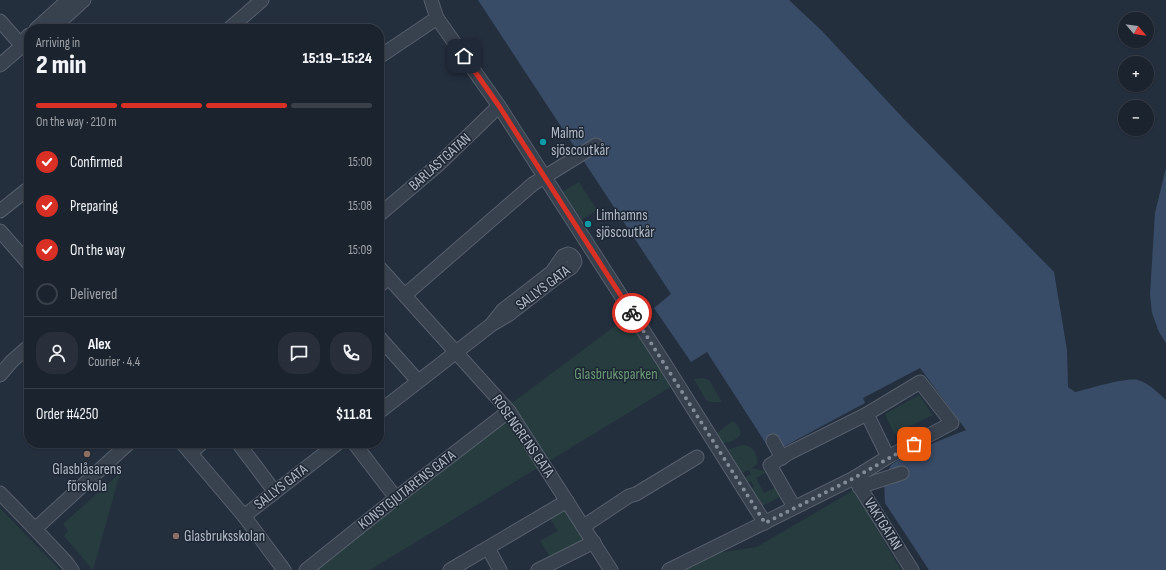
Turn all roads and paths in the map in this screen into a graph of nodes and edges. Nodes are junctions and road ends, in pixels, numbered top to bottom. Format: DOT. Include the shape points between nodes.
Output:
graph roads {
  1 [pos="68,0"];
  2 [pos="84,0"];
  3 [pos="262,0"];
  4 [pos="431,0"];
  5 [pos="437,18"];
  6 [pos="0,21"];
  7 [pos="42,24"];
  8 [pos="58,24"];
  9 [pos="235,24"];
  10 [pos="24,40"];
  11 [pos="24,45"];
  12 [pos="384,54"];
  13 [pos="0,65"];
  14 [pos="499,106"];
  15 [pos="596,145"];
  16 [pos="544,177"];
  17 [pos="24,192"];
  18 [pos="0,211"];
  19 [pos="384,211"];
  20 [pos="0,230"];
  21 [pos="24,258"];
  22 [pos="384,282"];
  23 [pos="405,295"];
  24 [pos="491,325"];
  25 [pos="384,343"];
  26 [pos="24,350"];
  27 [pos="456,352"];
  28 [pos="0,375"];
  29 [pos="418,381"];
  30 [pos="384,408"];
  31 [pos="509,411"];
  32 [pos="867,414"];
  33 [pos="773,441"];
  34 [pos="124,448"];
  35 [pos="186,448"];
  36 [pos="196,448"];
  37 [pos="242,448"];
  38 [pos="332,448"];
  39 [pos="358,448"];
  40 [pos="190,453"];
  41 [pos="697,457"];
  42 [pos="888,457"];
  43 [pos="779,460"];
  44 [pos="902,473"];
  45 [pos="857,483"];
  46 [pos="275,492"];
  47 [pos="0,493"];
  48 [pos="396,498"];
  49 [pos="567,501"];
  50 [pos="794,507"];
  51 [pos="244,516"];
  52 [pos="765,523"];
  53 [pos="584,526"];
  54 [pos="35,529"];
  55 [pos="594,542"];
  56 [pos="488,548"];
  57 [pos="72,570"];
  58 [pos="284,570"];
  59 [pos="306,570"];
  60 [pos="450,570"];
  61 [pos="500,570"];
  62 [pos="538,570"];
  63 [pos="611,570"];
  64 [pos="669,570"];
  65 [pos="912,570"];
  1 -- 7 [label="street"];
  2 -- 8 [label="street"];
  3 -- 9 [label="street"];
  4 -- 5 [label="street"];
  5 -- 12 [label="street"];
  5 -- 14 [label="street"];
  6 -- 10 [label="street"];
  11 -- 13 [label="street"];
  14 -- 16 [label="street"];
  14 -- 19 [label="street, BARLASTGATAN" via="438,165"];
  15 -- 16 [label="street"];
  16 -- 23 [label="street"];
  16 -- 52 [label="street"];
  17 -- 18 [label="street"];
  20 -- 21 [label="street"];
  22 -- 23 [label="street, ROSENGRENS GATA"];
  23 -- 27 [label="street, ROSENGRENS GATA"];
  24 -- 24 [label="street, SALLYS GATA" via="508,316 572,267 574,258 568,254 563,256 552,272 503,310"];
  24 -- 27 [label="street, SALLYS GATA"];
  25 -- 29 [label="street"];
  26 -- 28 [label="street"];
  27 -- 29 [label="street, SALLYS GATA"];
  27 -- 31 [label="street, ROSENGRENS GATA"];
  29 -- 30 [label="street, SALLYS GATA"];
  31 -- 48 [label="street, KONSTGJUTARENS GATA"];
  31 -- 49 [label="street, ROSENGRENS GATA"];
  32 -- 42 [label="street"];
  32 -- 42 [label="street" via="920,382 952,423"];
  32 -- 43 [label="street"];
  33 -- 43 [label="street"];
  34 -- 54 [label="street"];
  35 -- 40 [label="street"];
  36 -- 40 [label="street"];
  37 -- 46 [label="street"];
  38 -- 46 [label="street, SALLYS GATA"];
  39 -- 48 [label="street"];
  40 -- 51 [label="street"];
  41 -- 53 [label="street" via="629,496"];
  42 -- 45 [label="street"];
  43 -- 50 [label="street" via="770,465"];
  44 -- 45 [label="street"];
  45 -- 50 [label="street"];
  45 -- 65 [label="street, VAKTGATAN"];
  46 -- 51 [label="street, SALLYS GATA"];
  47 -- 54 [label="street"];
  48 -- 59 [label="street, KONSTGJUTARENS GATA"];
  49 -- 53 [label="street, ROSENGRENS GATA"];
  49 -- 56 [label="street"];
  50 -- 52 [label="street"];
  51 -- 58 [label="street"];
  52 -- 64 [label="street"];
  53 -- 55 [label="street, ROSENGRENS GATA"];
  54 -- 57 [label="street"];
  55 -- 62 [label="street"];
  55 -- 63 [label="street, ROSENGRENS GATA"];
  56 -- 60 [label="street"];
  56 -- 61 [label="street"];
}
